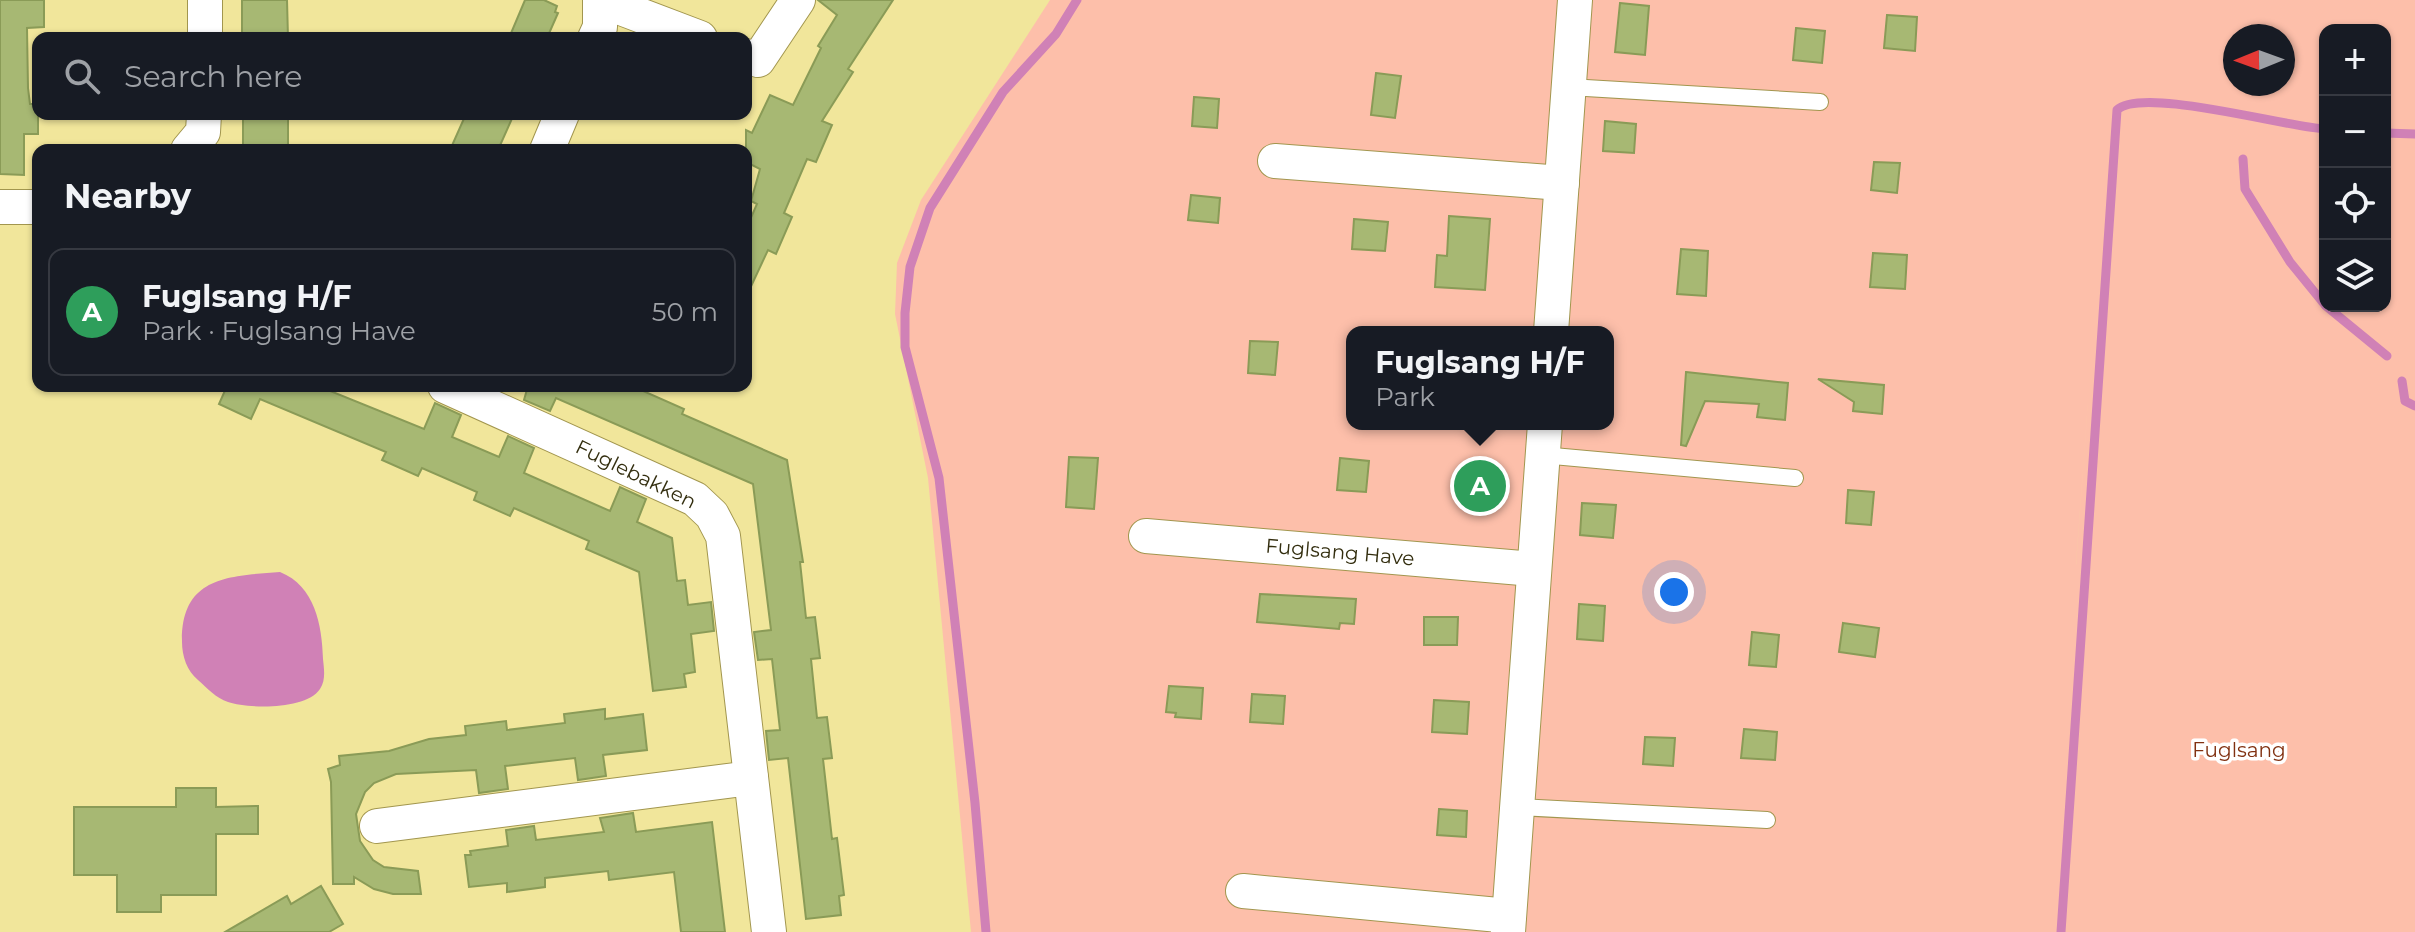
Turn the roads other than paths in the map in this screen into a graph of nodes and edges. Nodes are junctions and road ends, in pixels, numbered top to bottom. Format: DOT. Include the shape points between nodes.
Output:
graph roads {
  1 [pos="205,0"];
  2 [pos="600,0"];
  3 [pos="798,0"];
  4 [pos="1575,0"];
  5 [pos="205,32"];
  6 [pos="598,32"];
  7 [pos="684,32"];
  8 [pos="752,58"];
  9 [pos="1569,87"];
  10 [pos="1820,102"];
  11 [pos="204,120"];
  12 [pos="560,120"];
  13 [pos="193,144"];
  14 [pos="550,144"];
  15 [pos="1275,161"];
  16 [pos="1562,183"];
  17 [pos="0,207"];
  18 [pos="32,207"];
  19 [pos="1551,326"];
  20 [pos="458,392"];
  21 [pos="1543,440"];
  22 [pos="1795,478"];
  23 [pos="1146,536"];
  24 [pos="1534,569"];
  25 [pos="751,778"];
  26 [pos="1517,807"];
  27 [pos="1767,820"];
  28 [pos="377,826"];
  29 [pos="1243,891"];
  30 [pos="1508,924"];
  31 [pos="769,932"];
  1 -- 5 [label="street"];
  2 -- 6 [label="street"];
  2 -- 7 [label="street"];
  3 -- 8 [label="street" via="758,60"];
  4 -- 9 [label="street"];
  9 -- 10 [label="lane"];
  9 -- 16 [label="street"];
  11 -- 13 [label="street" via="203,132"];
  12 -- 14 [label="street"];
  15 -- 16 [label="street"];
  16 -- 19 [label="street"];
  17 -- 18 [label="street"];
  20 -- 25 [label="street, Fuglebakken" via="695,499 712,515 723,536"];
  21 -- 22 [label="lane"];
  21 -- 24 [label="street"];
  23 -- 24 [label="street, Fuglsang Have"];
  24 -- 26 [label="street"];
  25 -- 28 [label="street"];
  25 -- 31 [label="street, Fuglebakken"];
  26 -- 27 [label="lane"];
  26 -- 30 [label="street"];
  29 -- 30 [label="street"];
}
